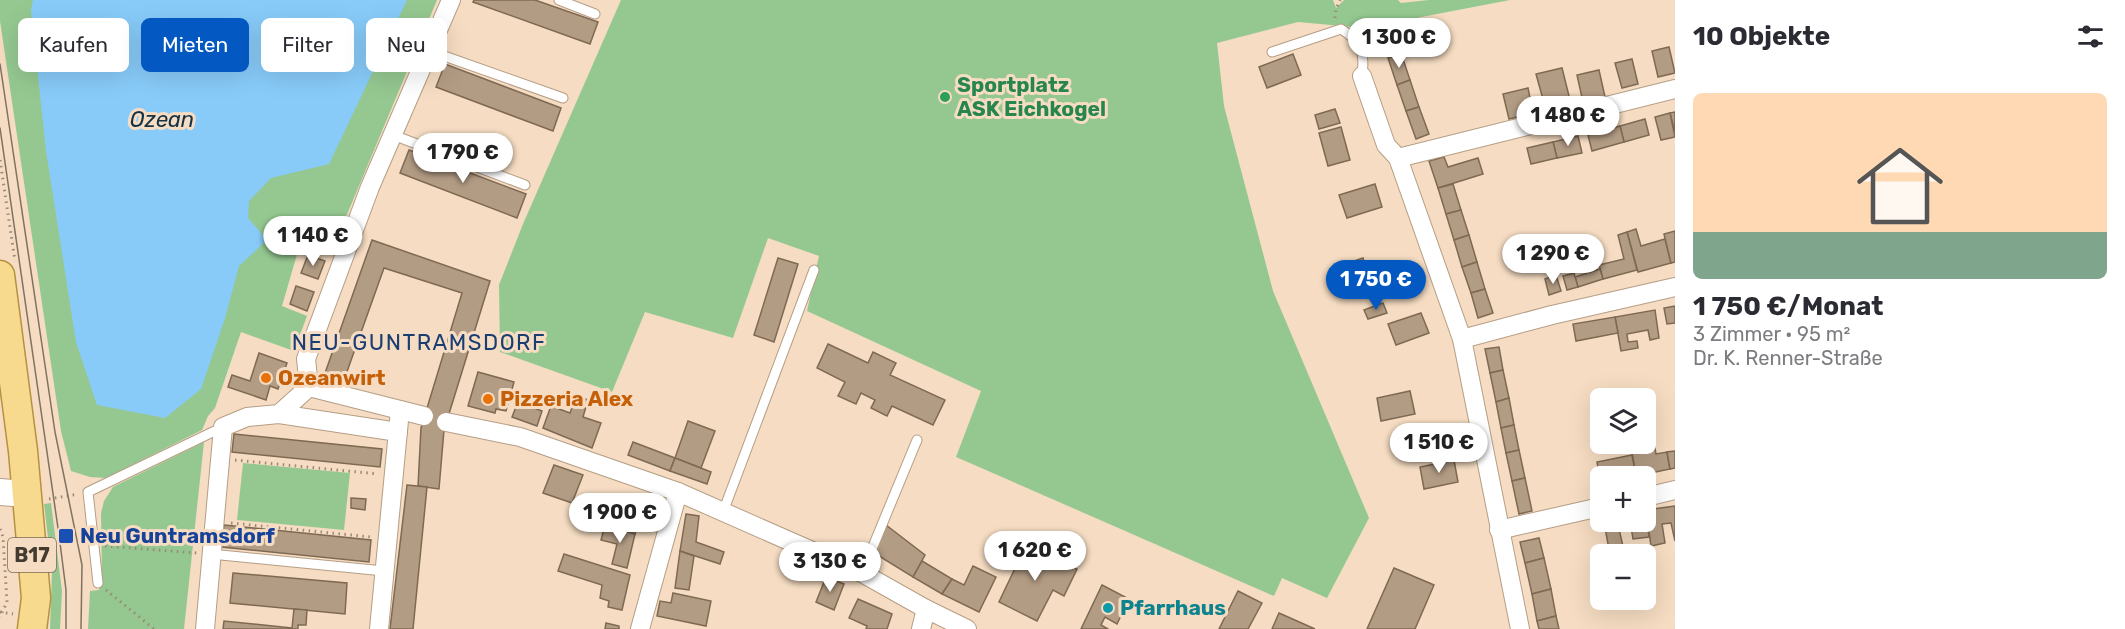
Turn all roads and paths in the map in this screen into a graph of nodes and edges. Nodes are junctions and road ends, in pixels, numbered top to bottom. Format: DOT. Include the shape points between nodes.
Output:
graph roads {
  1 [pos="451,0"];
  2 [pos="559,0"];
  3 [pos="1341,0"];
  4 [pos="596,14"];
  5 [pos="444,18"];
  6 [pos="1341,29"];
  7 [pos="1272,52"];
  8 [pos="447,57"];
  9 [pos="421,72"];
  10 [pos="1362,76"];
  11 [pos="1675,89"];
  12 [pos="563,98"];
  13 [pos="393,135"];
  14 [pos="1398,158"];
  15 [pos="525,185"];
  16 [pos="814,270"];
  17 [pos="0,275"];
  18 [pos="1675,287"];
  19 [pos="1462,339"];
  20 [pos="309,387"];
  21 [pos="400,410"];
  22 [pos="279,414"];
  23 [pos="424,416"];
  24 [pos="446,422"];
  25 [pos="223,427"];
  26 [pos="398,432"];
  27 [pos="917,440"];
  28 [pos="221,459"];
  29 [pos="394,476"];
  30 [pos="1675,490"];
  31 [pos="25,492"];
  32 [pos="88,492"];
  33 [pos="678,492"];
  34 [pos="1656,494"];
  35 [pos="1590,509"];
  36 [pos="723,512"];
  37 [pos="215,521"];
  38 [pos="0,529"];
  39 [pos="1499,530"];
  40 [pos="388,539"];
  41 [pos="94,545"];
  42 [pos="211,554"];
  43 [pos="384,571"];
  44 [pos="862,573"];
  45 [pos="98,583"];
  46 [pos="926,609"];
  47 [pos="2,612"];
  48 [pos="0,617"];
  49 [pos="146,624"];
  50 [pos="32,629"];
  51 [pos="144,629"];
  52 [pos="154,629"];
  53 [pos="205,629"];
  54 [pos="380,629"];
  55 [pos="640,629"];
  56 [pos="921,629"];
  57 [pos="968,629"];
  58 [pos="1520,629"];
  1 -- 5 [label="street"];
  2 -- 4 [label="lane"];
  3 -- 6 [label="path" via="1335,19"];
  6 -- 7 [label="lane"];
  6 -- 10 [label="lane" via="1353,37 1365,57"];
  8 -- 12 [label="lane"];
  9 -- 13 [label="street"];
  10 -- 14 [label="street" via="1386,145"];
  11 -- 14 [label="street"];
  13 -- 15 [label="lane"];
  13 -- 20 [label="street" via="306,360"];
  14 -- 19 [label="street"];
  16 -- 36 [label="lane"];
  17 -- 31 [label="main road, B17"];
  18 -- 19 [label="street"];
  19 -- 39 [label="street"];
  20 -- 21 [label="street"];
  20 -- 22 [label="street"];
  21 -- 23 [label="street"];
  21 -- 26 [label="street"];
  22 -- 25 [label="street" via="247,417"];
  22 -- 26 [label="street"];
  24 -- 33 [label="street" via="520,437"];
  25 -- 28 [label="street"];
  25 -- 32 [label="lane"];
  26 -- 29 [label="street"];
  27 -- 44 [label="lane"];
  28 -- 29 [label="path"];
  28 -- 37 [label="street"];
  29 -- 40 [label="street"];
  30 -- 34 [label="street"];
  31 -- 32 [label="path" via="50,499"];
  31 -- 50 [label="main road, B17" via="36,598"];
  32 -- 41 [label="lane"];
  33 -- 36 [label="street"];
  33 -- 55 [label="street"];
  35 -- 39 [label="street"];
  36 -- 44 [label="street"];
  37 -- 40 [label="path"];
  37 -- 42 [label="street"];
  38 -- 47 [label="path" via="7,602"];
  39 -- 58 [label="street"];
  40 -- 43 [label="street"];
  41 -- 42 [label="path"];
  41 -- 45 [label="lane"];
  42 -- 43 [label="lane"];
  42 -- 53 [label="street"];
  43 -- 54 [label="street"];
  44 -- 46 [label="street"];
  45 -- 49 [label="path"];
  46 -- 56 [label="street"];
  46 -- 57 [label="street"];
  47 -- 48 [label="path"];
  49 -- 51 [label="path"];
  49 -- 52 [label="path"];
}
